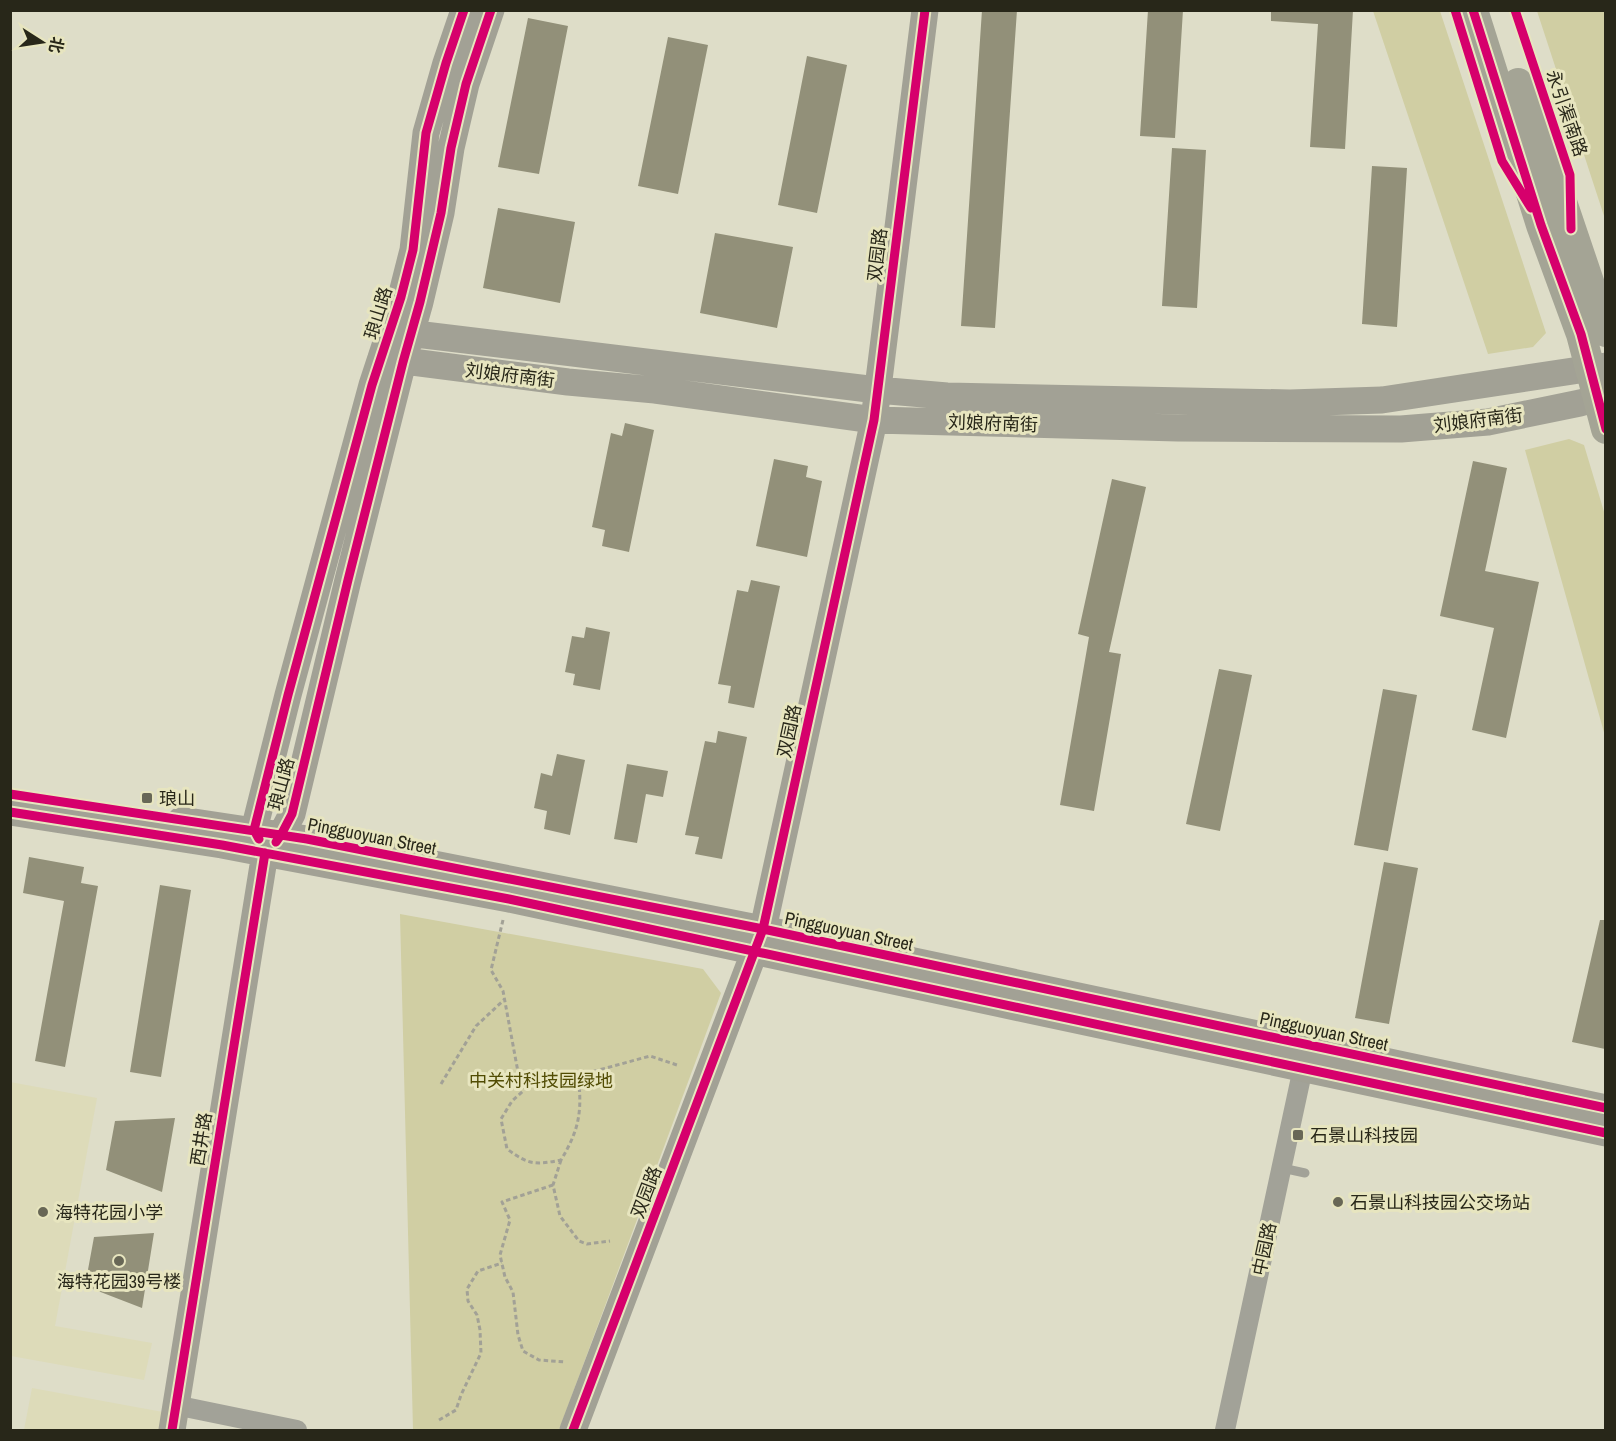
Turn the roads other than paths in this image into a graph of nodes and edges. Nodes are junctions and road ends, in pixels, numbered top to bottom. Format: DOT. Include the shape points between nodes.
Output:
graph roads {
  1 [pos="464,10"];
  2 [pos="491,10"];
  3 [pos="925,10"];
  4 [pos="1473,10"];
  5 [pos="1494,10"];
  6 [pos="401,332"];
  7 [pos="1605,332"];
  8 [pos="392,360"];
  9 [pos="1598,367"];
  10 [pos="877,390"];
  11 [pos="1602,398"];
  12 [pos="874,420"];
  13 [pos="1605,429"];
  14 [pos="10,794"];
  15 [pos="10,812"];
  16 [pos="267,839"];
  17 [pos="759,940"];
  18 [pos="1303,1068"];
  19 [pos="1605,1108"];
  20 [pos="1605,1133"];
  21 [pos="1282,1168"];
  22 [pos="1305,1173"];
  23 [pos="174,1418"];
  24 [pos="297,1431"];
  25 [pos="573,1431"];
  26 [pos="1225,1431"];
  1 -- 6 [label="main road, 琅山路" via="426,133"];
  2 -- 6 [label="main road, 琅山路" via="466,84 441,213"];
  3 -- 10 [label="main road, 双园路"];
  4 -- 9 [label="main road" via="1541,225 1577,324"];
  5 -- 7 [label="main road, 永引渠南路"];
  6 -- 8 [label="main road, 琅山路"];
  6 -- 10 [label="main road, 刘娘府南街"];
  8 -- 12 [label="main road, 刘娘府南街"];
  8 -- 16 [label="main road, 琅山路" via="348,580 292,814"];
  9 -- 10 [label="main road, 刘娘府南街" via="1382,400 1290,403 959,396"];
  9 -- 11 [label="main road"];
  10 -- 12 [label="main road, 双园路"];
  11 -- 12 [label="main road, 刘娘府南街" via="1488,422 1401,429"];
  11 -- 13 [label="main road"];
  12 -- 17 [label="main road, 双园路"];
  14 -- 16 [label="main road, Pingguoyuan Street"];
  15 -- 16 [label="main road, Pingguoyuan Street" via="120,828"];
  16 -- 17 [label="main road, Pingguoyuan Street"];
  16 -- 17 [label="main road, Pingguoyuan Street" via="509,899"];
  16 -- 23 [label="main road, 西井路"];
  17 -- 18 [label="main road, Pingguoyuan Street"];
  17 -- 19 [label="main road, Pingguoyuan Street"];
  17 -- 25 [label="main road, 双园路"];
  18 -- 20 [label="main road, Pingguoyuan Street"];
  18 -- 21 [label="street, 中园路"];
  21 -- 22 [label="lane"];
  21 -- 26 [label="street, 中园路"];
  23 -- 24 [label="street"];
}
